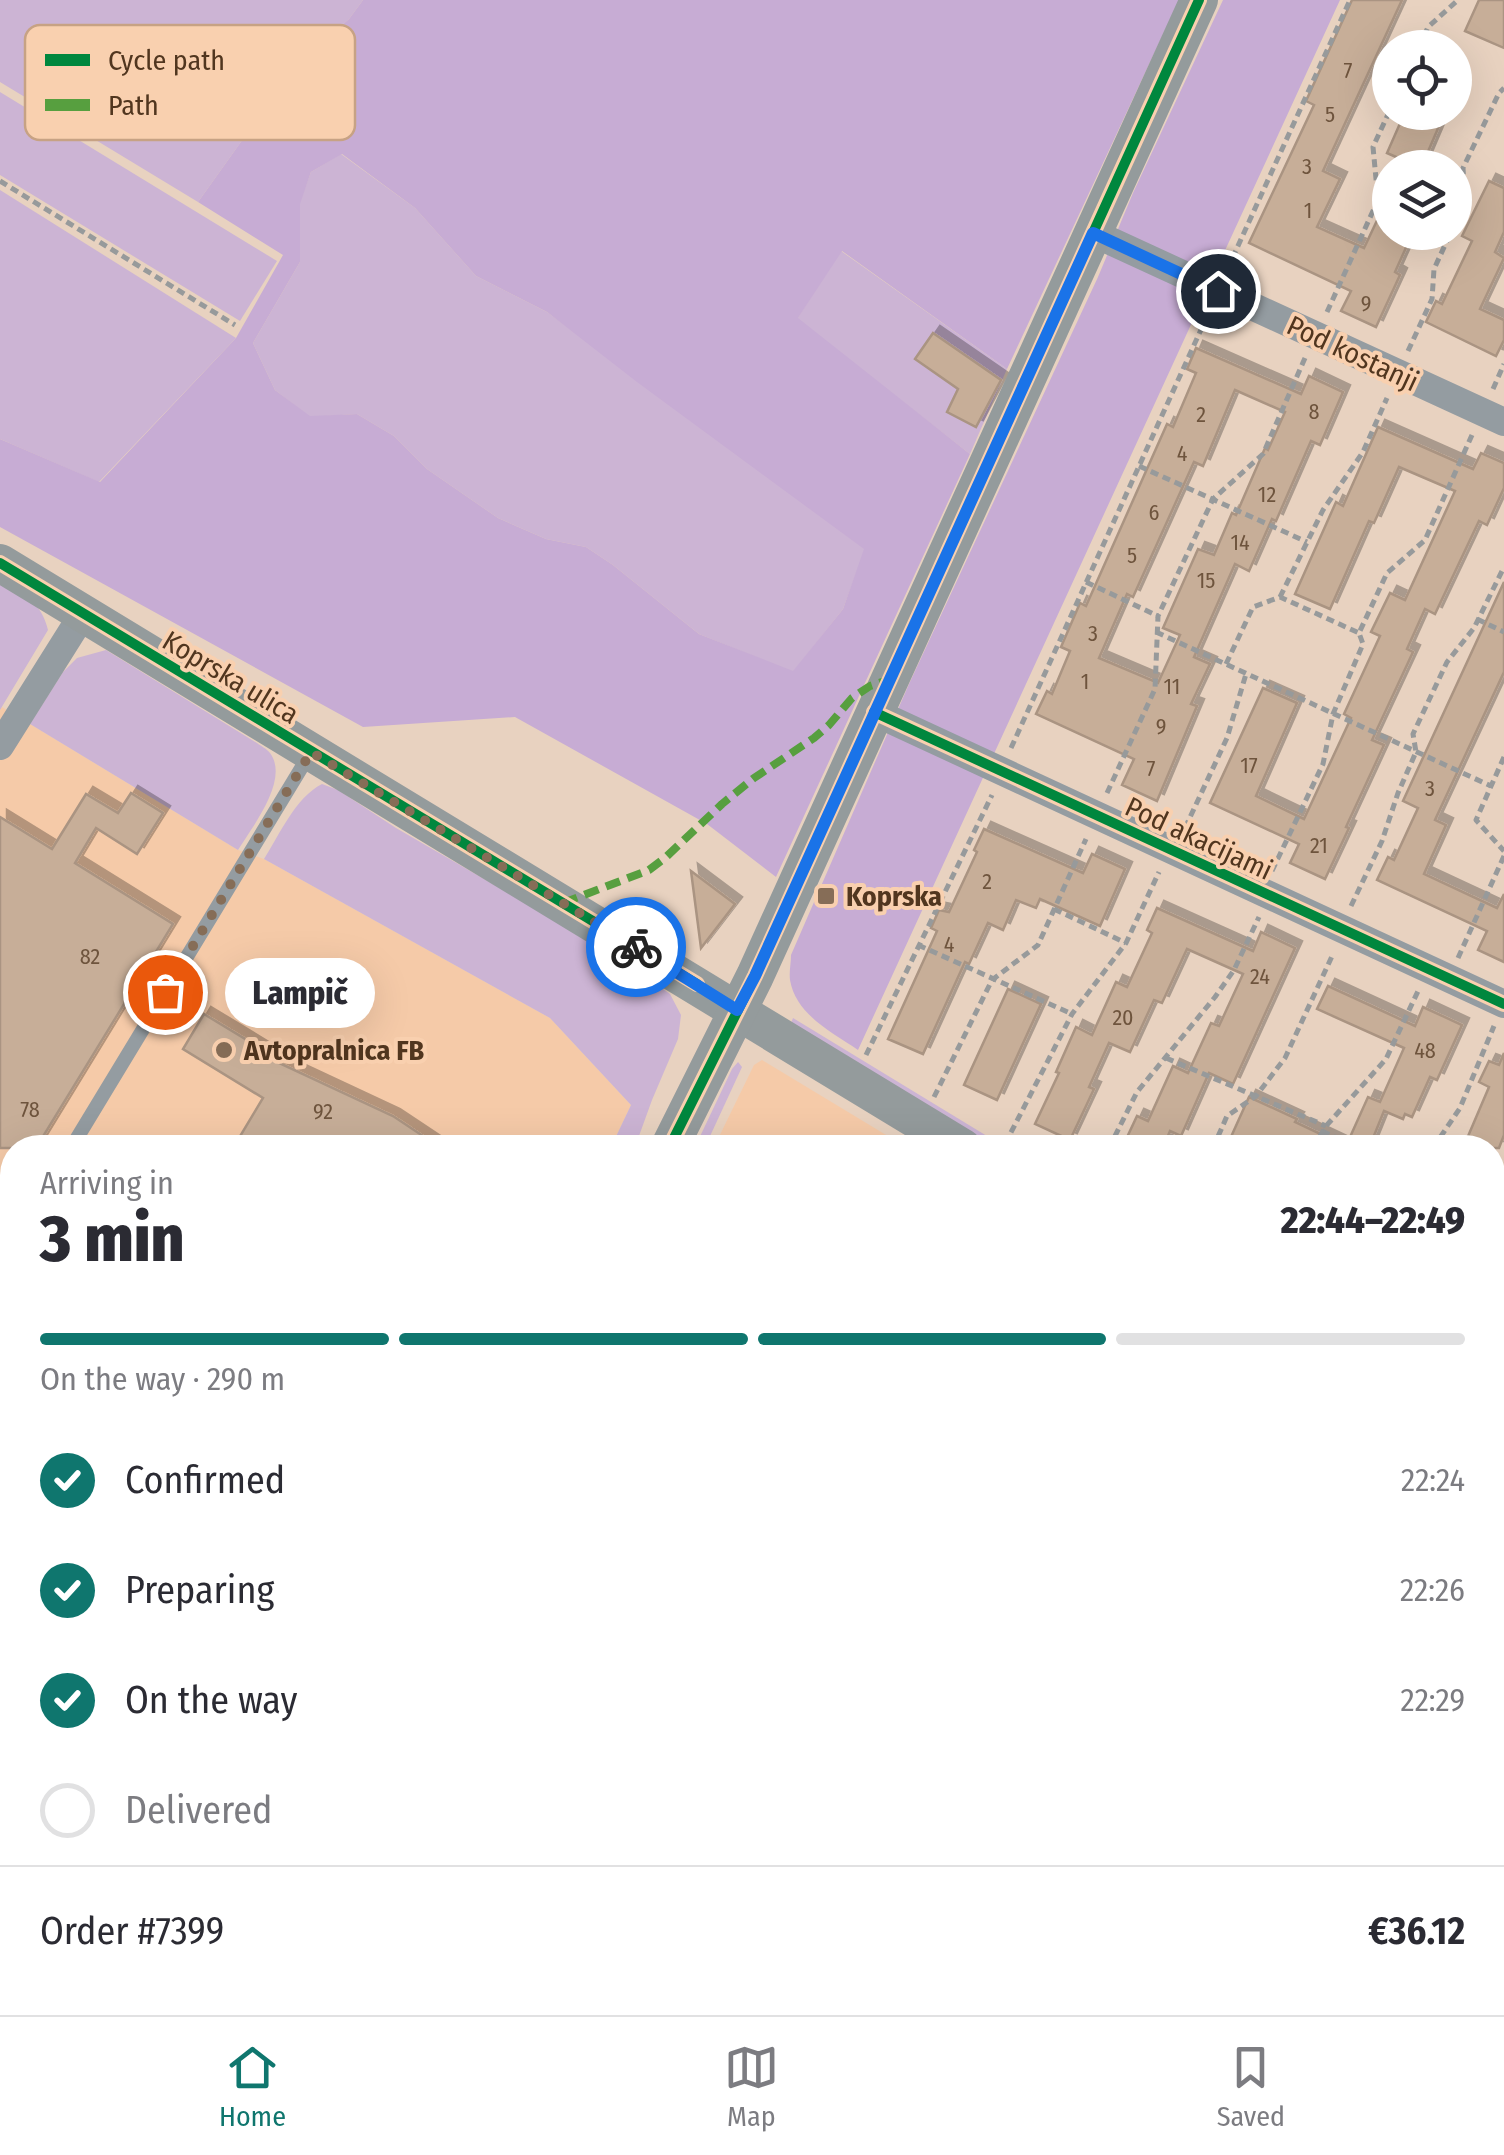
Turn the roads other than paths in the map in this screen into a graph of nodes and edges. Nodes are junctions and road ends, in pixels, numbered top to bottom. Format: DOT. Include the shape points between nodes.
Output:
graph roads {
  1 [pos="1199,0"];
  2 [pos="1093,233"];
  3 [pos="1493,417"];
  4 [pos="0,563"];
  5 [pos="83,614"];
  6 [pos="874,712"];
  7 [pos="0,746"];
  8 [pos="311,752"];
  9 [pos="1504,1004"];
  10 [pos="737,1010"];
  11 [pos="79,1135"];
  12 [pos="675,1135"];
  13 [pos="942,1135"];
  1 -- 2 [label="street"];
  2 -- 3 [label="street, Pod kostanji"];
  2 -- 6 [label="street"];
  4 -- 5 [label="street, Koprska ulica"];
  5 -- 7 [label="street"];
  5 -- 8 [label="street, Koprska ulica"];
  6 -- 9 [label="street, Pod akacijami"];
  6 -- 10 [label="street"];
  8 -- 10 [label="street, Koprska ulica"];
  8 -- 11 [label="lane"];
  10 -- 12 [label="street"];
  10 -- 13 [label="street, Koprska ulica"];
}
